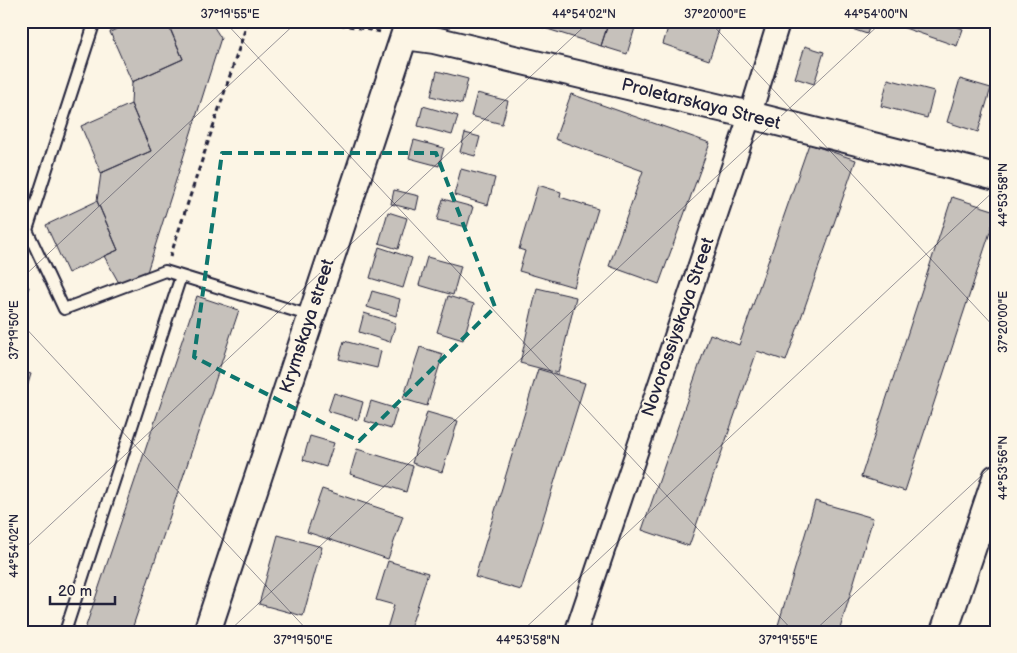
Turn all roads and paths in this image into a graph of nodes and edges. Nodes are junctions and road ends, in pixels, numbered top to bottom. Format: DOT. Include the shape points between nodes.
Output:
graph roads {
  1 [pos="95,21"];
  2 [pos="248,21"];
  3 [pos="322,21"];
  4 [pos="779,21"];
  5 [pos="407,29"];
  6 [pos="750,115"];
  7 [pos="996,177"];
  8 [pos="165,271"];
  9 [pos="181,276"];
  10 [pos="311,316"];
  11 [pos="996,478"];
  12 [pos="65,632"];
  13 [pos="206,632"];
  14 [pos="576,632"];
  15 [pos="944,632"];
  1 -- 8 [label="lane" via="27,230 64,309"];
  2 -- 8 [label="path"];
  3 -- 5 [label="path"];
  4 -- 6 [label="street, Novorossiyskaya Street"];
  5 -- 6 [label="street, Proletarskaya Street" via="443,42"];
  5 -- 10 [label="street, Krymskaya street"];
  6 -- 7 [label="street, Proletarskaya Street"];
  6 -- 14 [label="street, Novorossiyskaya Street"];
  8 -- 9 [label="lane"];
  9 -- 10 [label="lane"];
  9 -- 12 [label="lane"];
  10 -- 13 [label="street, Krymskaya street"];
  11 -- 15 [label="street"];
}
